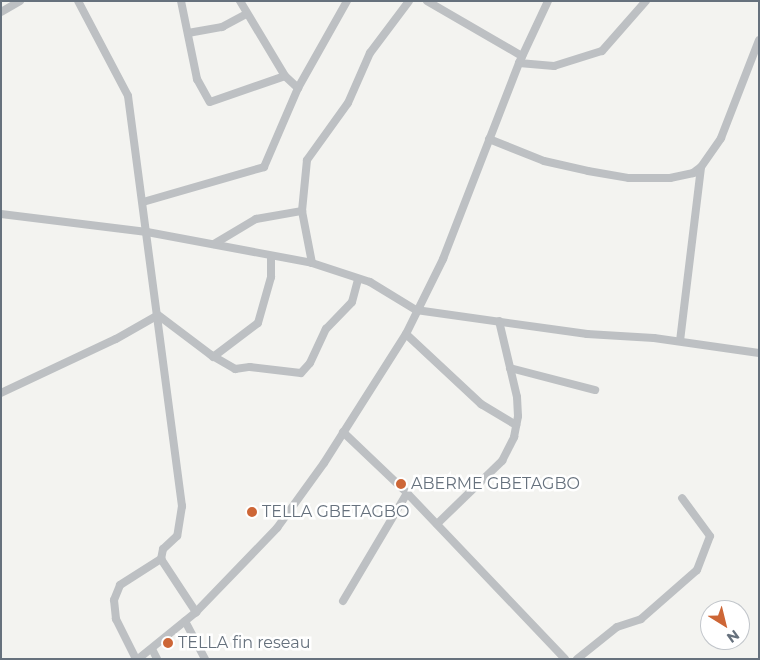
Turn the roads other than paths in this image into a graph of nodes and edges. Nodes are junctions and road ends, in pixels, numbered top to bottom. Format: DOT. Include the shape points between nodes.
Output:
graph roads {
  1 [pos="20,1"];
  2 [pos="78,1"];
  3 [pos="181,1"];
  4 [pos="240,1"];
  5 [pos="347,1"];
  6 [pos="409,1"];
  7 [pos="427,1"];
  8 [pos="548,1"];
  9 [pos="646,1"];
  10 [pos="3,9"];
  11 [pos="246,14"];
  12 [pos="188,33"];
  13 [pos="759,40"];
  14 [pos="520,60"];
  15 [pos="285,76"];
  16 [pos="298,88"];
  17 [pos="489,139"];
  18 [pos="701,167"];
  19 [pos="143,202"];
  20 [pos="302,212"];
  21 [pos="1,214"];
  22 [pos="147,232"];
  23 [pos="214,244"];
  24 [pos="271,256"];
  25 [pos="312,263"];
  26 [pos="358,280"];
  27 [pos="416,310"];
  28 [pos="158,315"];
  29 [pos="499,321"];
  30 [pos="406,334"];
  31 [pos="680,341"];
  32 [pos="759,353"];
  33 [pos="213,357"];
  34 [pos="510,368"];
  35 [pos="595,390"];
  36 [pos="1,393"];
  37 [pos="516,425"];
  38 [pos="343,432"];
  39 [pos="407,493"];
  40 [pos="682,498"];
  41 [pos="437,524"];
  42 [pos="161,559"];
  43 [pos="343,601"];
  44 [pos="196,612"];
  45 [pos="185,621"];
  46 [pos="152,649"];
  47 [pos="137,659"];
  48 [pos="157,659"];
  49 [pos="205,659"];
  50 [pos="565,659"];
  51 [pos="577,659"];
  1 -- 10 [label="street"];
  2 -- 19 [label="street" via="128,96"];
  3 -- 12 [label="street"];
  4 -- 11 [label="street"];
  5 -- 16 [label="street"];
  6 -- 20 [label="street" via="370,53 348,104 309,155"];
  7 -- 14 [label="street"];
  8 -- 14 [label="street"];
  9 -- 14 [label="street" via="602,51 554,66"];
  11 -- 12 [label="street" via="222,27"];
  11 -- 15 [label="street"];
  12 -- 15 [label="street" via="197,79 210,102"];
  13 -- 18 [label="street" via="729,121"];
  14 -- 17 [label="street"];
  15 -- 16 [label="street"];
  16 -- 19 [label="street" via="264,166"];
  17 -- 18 [label="street" via="544,161 629,178 670,178 693,173"];
  17 -- 27 [label="street" via="442,259"];
  18 -- 31 [label="street"];
  19 -- 22 [label="street"];
  20 -- 23 [label="street" via="256,218"];
  20 -- 25 [label="street"];
  21 -- 22 [label="street"];
  22 -- 23 [label="street"];
  22 -- 28 [label="street"];
  23 -- 24 [label="street"];
  24 -- 25 [label="street"];
  24 -- 33 [label="street" via="271,277 258,323"];
  25 -- 26 [label="street"];
  26 -- 27 [label="street" via="386,290"];
  26 -- 33 [label="street" via="352,302 326,329 310,363 301,373 250,367 236,369"];
  27 -- 29 [label="street"];
  27 -- 30 [label="street"];
  28 -- 33 [label="street"];
  28 -- 36 [label="street"];
  28 -- 42 [label="street" via="182,506 177,536 163,548"];
  29 -- 31 [label="street" via="587,334"];
  29 -- 34 [label="street"];
  30 -- 37 [label="street" via="481,404"];
  30 -- 38 [label="street"];
  31 -- 32 [label="street"];
  34 -- 35 [label="street"];
  34 -- 37 [label="street" via="517,397"];
  37 -- 41 [label="street" via="502,461"];
  38 -- 39 [label="street"];
  38 -- 44 [label="street" via="277,528"];
  39 -- 41 [label="street"];
  39 -- 43 [label="street"];
  40 -- 51 [label="street" via="710,536 697,570 641,619 617,627"];
  41 -- 50 [label="street"];
  42 -- 44 [label="street"];
  42 -- 47 [label="street" via="120,585 114,600 116,619"];
  44 -- 45 [label="street"];
  45 -- 46 [label="street"];
  45 -- 49 [label="street"];
  46 -- 47 [label="street"];
  46 -- 48 [label="street"];
}
